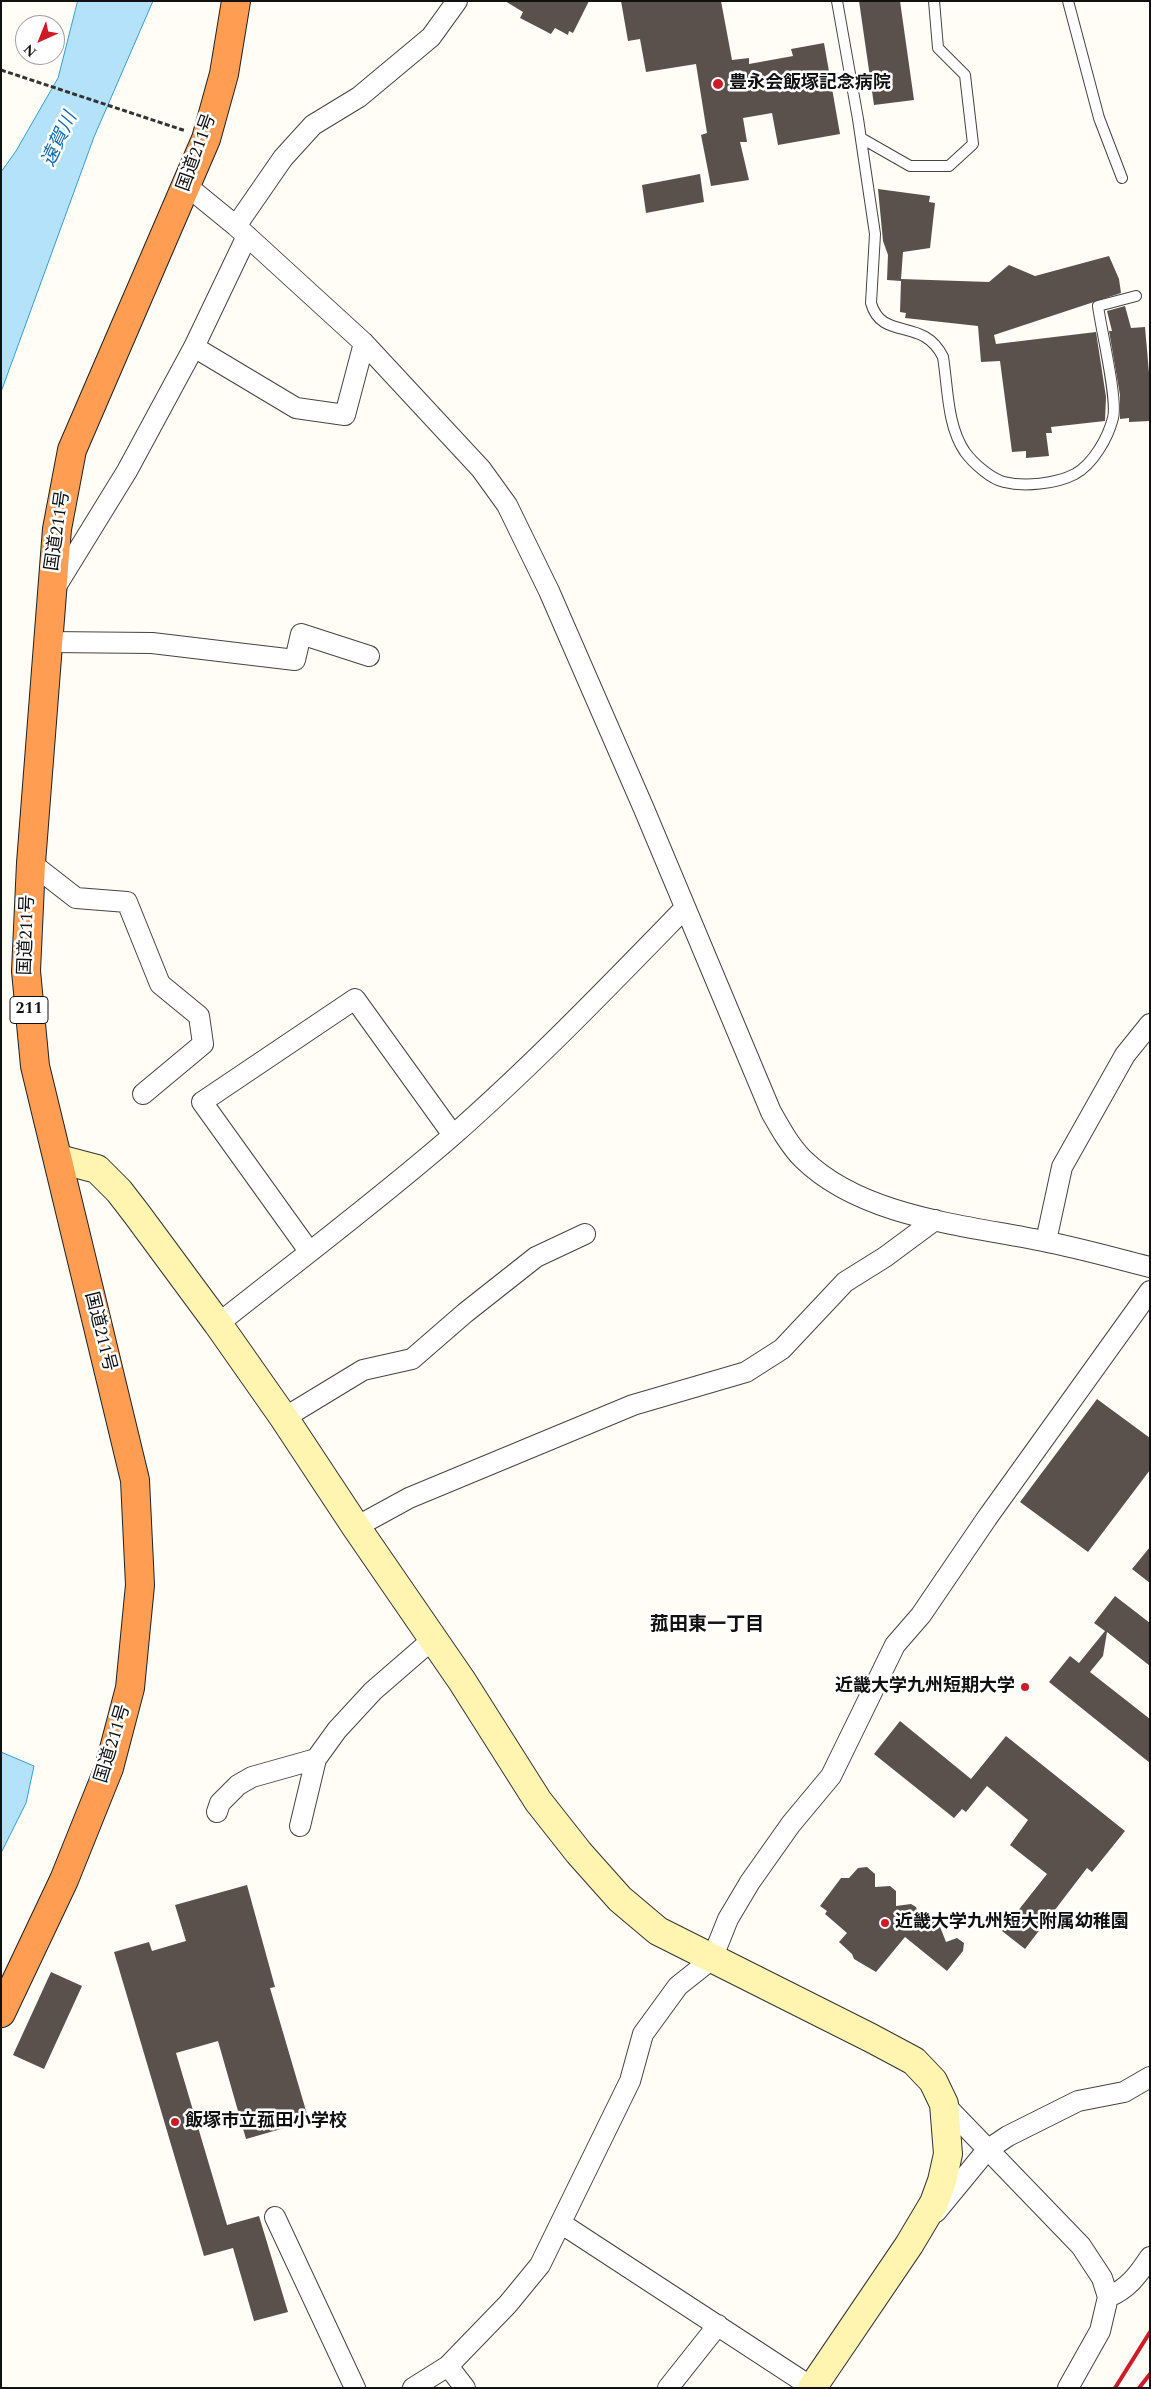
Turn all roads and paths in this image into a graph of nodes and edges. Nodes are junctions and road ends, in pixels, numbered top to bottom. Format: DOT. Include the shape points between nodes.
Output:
graph roads {
  1 [pos="236,1"];
  2 [pos="457,1"];
  3 [pos="837,1"];
  4 [pos="934,1"];
  5 [pos="1068,1"];
  6 [pos="1,70"];
  7 [pos="192,133"];
  8 [pos="861,138"];
  9 [pos="1122,178"];
  10 [pos="187,186"];
  11 [pos="241,231"];
  12 [pos="1136,296"];
  13 [pos="364,342"];
  14 [pos="194,347"];
  15 [pos="51,594"];
  16 [pos="49,642"];
  17 [pos="369,656"];
  18 [pos="31,863"];
  19 [pos="684,909"];
  20 [pos="1150,1024"];
  21 [pos="143,1094"];
  22 [pos="453,1135"];
  23 [pos="59,1159"];
  24 [pos="935,1220"];
  25 [pos="585,1234"];
  26 [pos="1046,1241"];
  27 [pos="309,1251"];
  28 [pos="1150,1267"];
  29 [pos="1150,1291"];
  30 [pos="218,1324"];
  31 [pos="284,1418"];
  32 [pos="356,1527"];
  33 [pos="433,1638"];
  34 [pos="316,1759"];
  35 [pos="217,1812"];
  36 [pos="300,1826"];
  37 [pos="712,1960"];
  38 [pos="1,2013"];
  39 [pos="1150,2077"];
  40 [pos="944,2104"];
  41 [pos="987,2150"];
  42 [pos="275,2217"];
  43 [pos="562,2224"];
  44 [pos="909,2245"];
  45 [pos="1150,2257"];
  46 [pos="1108,2297"];
  47 [pos="718,2325"];
  48 [pos="448,2366"];
  49 [pos="355,2388"];
  50 [pos="413,2388"];
  51 [pos="465,2388"];
  52 [pos="668,2388"];
  53 [pos="812,2388"];
  54 [pos="1068,2388"];
  1 -- 10 [label="highway, 国道211号 / 211" via="224,74 206,139"];
  2 -- 11 [label="street" via="431,37 408,57 359,97 313,125 283,158"];
  3 -- 8 [label="lane"];
  4 -- 8 [label="lane" via="938,48 965,74 973,144 949,166 910,166"];
  5 -- 9 [label="lane" via="1099,118"];
  6 -- 7 [label="path"];
  8 -- 12 [label="lane" via="875,234 871,303 874,313 880,321 926,336 938,346 943,357 954,434 966,454 1003,482 1054,481 1076,473 1094,456 1114,417 1098,306"];
  10 -- 11 [label="street"];
  10 -- 15 [label="highway, 国道211号 / 211" via="72,450 57,529"];
  11 -- 13 [label="street"];
  11 -- 14 [label="street"];
  13 -- 14 [label="street" via="345,415 296,408"];
  13 -- 19 [label="street" via="481,469 507,506 549,591"];
  14 -- 15 [label="street" via="127,470"];
  15 -- 16 [label="highway, 国道211号 / 211"];
  16 -- 17 [label="street" via="152,643 295,660 301,634"];
  16 -- 18 [label="highway, 国道211号 / 211"];
  18 -- 21 [label="street" via="76,898 127,902 160,984 199,1016 203,1044"];
  18 -- 23 [label="highway, 国道211号 / 211" via="26,971 29,1018 35,1066"];
  19 -- 22 [label="street" via="531,1064"];
  19 -- 24 [label="street" via="771,1112 786,1138 803,1159 833,1182 866,1199"];
  20 -- 26 [label="street" via="1125,1055 1062,1167"];
  22 -- 27 [label="street" via="400,1181"];
  22 -- 27 [label="street" via="355,999 202,1102"];
  23 -- 30 [label="street" via="97,1169 119,1191"];
  23 -- 38 [label="highway, 国道211号 / 211" via="134,1480 140,1585 130,1688 109,1768 64,1880"];
  24 -- 26 [label="street"];
  24 -- 32 [label="street" via="845,1282 782,1349 746,1372 633,1405 408,1498"];
  25 -- 31 [label="street" via="536,1257 412,1359 363,1370"];
  26 -- 28 [label="street"];
  27 -- 30 [label="street"];
  29 -- 37 [label="street" via="921,1615 895,1645 831,1776 791,1824 750,1882 728,1919"];
  30 -- 31 [label="street"];
  31 -- 32 [label="street"];
  32 -- 33 [label="street"];
  33 -- 34 [label="street" via="373,1691 337,1730"];
  33 -- 37 [label="street" via="538,1801 579,1853 620,1899 658,1931"];
  34 -- 35 [label="street" via="252,1777 238,1785 220,1803"];
  34 -- 36 [label="street"];
  37 -- 40 [label="street" via="914,2061 933,2081"];
  37 -- 43 [label="street" via="678,1986 643,2034 630,2081"];
  39 -- 41 [label="street" via="1124,2092 1078,2101"];
  40 -- 41 [label="street"];
  40 -- 44 [label="street" via="948,2154 942,2181 934,2203"];
  41 -- 44 [label="street"];
  41 -- 46 [label="street" via="1081,2246 1102,2278"];
  42 -- 49 [label="street"];
  43 -- 47 [label="street"];
  43 -- 48 [label="street" via="540,2265 508,2304"];
  44 -- 53 [label="street"];
  45 -- 46 [label="street" via="1138,2276 1121,2292"];
  46 -- 54 [label="street" via="1100,2332"];
  47 -- 52 [label="street"];
  47 -- 53 [label="street"];
  48 -- 50 [label="street"];
  48 -- 51 [label="street"];
}
